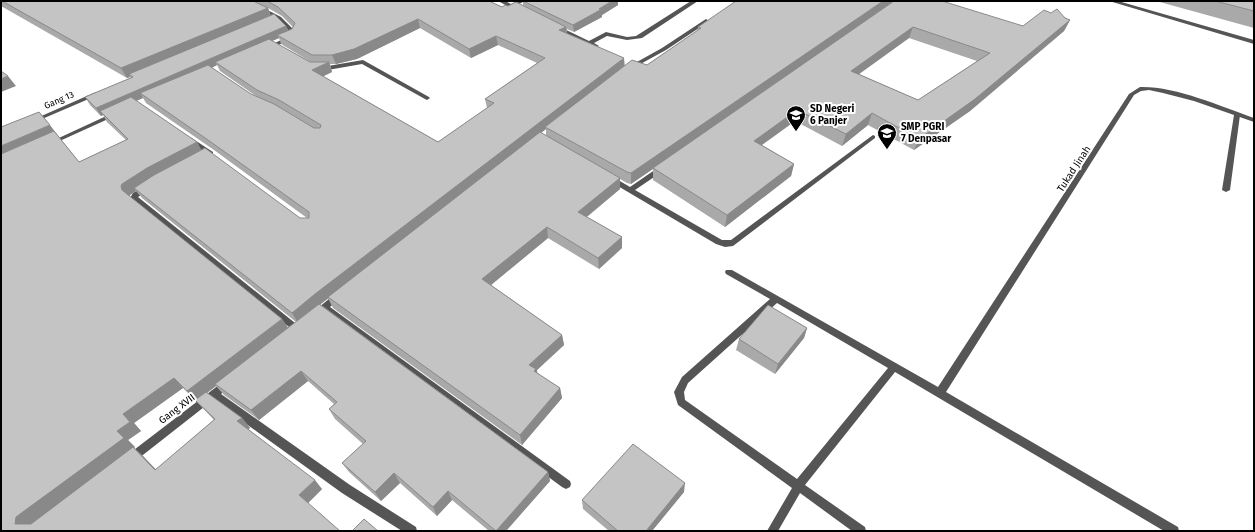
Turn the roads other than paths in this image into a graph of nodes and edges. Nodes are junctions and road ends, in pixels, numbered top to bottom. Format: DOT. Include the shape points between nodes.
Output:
graph roads {
  1 [pos="246,1"];
  2 [pos="501,1"];
  3 [pos="522,1"];
  4 [pos="695,1"];
  5 [pos="1112,1"];
  6 [pos="511,6"];
  7 [pos="526,14"];
  8 [pos="279,18"];
  9 [pos="712,18"];
  10 [pos="272,21"];
  11 [pos="554,27"];
  12 [pos="1254,42"];
  13 [pos="589,43"];
  14 [pos="275,45"];
  15 [pos="282,49"];
  16 [pos="601,49"];
  17 [pos="262,51"];
  18 [pos="314,68"];
  19 [pos="623,74"];
  20 [pos="104,91"];
  21 [pos="427,98"];
  22 [pos="123,110"];
  23 [pos="1237,115"];
  24 [pos="1254,120"];
  25 [pos="23,125"];
  26 [pos="187,137"];
  27 [pos="873,137"];
  28 [pos="44,146"];
  29 [pos="211,156"];
  30 [pos="670,163"];
  31 [pos="603,174"];
  32 [pos="153,185"];
  33 [pos="631,190"];
  34 [pos="1226,190"];
  35 [pos="729,272"];
  36 [pos="343,292"];
  37 [pos="776,299"];
  38 [pos="324,307"];
  39 [pos="894,367"];
  40 [pos="231,381"];
  41 [pos="940,394"];
  42 [pos="214,395"];
  43 [pos="121,465"];
  44 [pos="566,484"];
  45 [pos="799,485"];
  46 [pos="412,531"];
  47 [pos="772,531"];
  48 [pos="861,531"];
  49 [pos="1174,531"];
  1 -- 8 [label="street"];
  2 -- 6 [label="street"];
  3 -- 6 [label="street"];
  4 -- 13 [label="street" via="640,37 626,39 606,34"];
  5 -- 12 [label="street"];
  6 -- 7 [label="street"];
  8 -- 10 [label="street"];
  8 -- 14 [label="street" via="294,33 293,36"];
  9 -- 19 [label="street" via="664,49 631,64"];
  11 -- 13 [label="street"];
  13 -- 16 [label="street"];
  14 -- 15 [label="street"];
  14 -- 17 [label="street"];
  18 -- 21 [label="street" via="336,68 363,62"];
  20 -- 25 [label="street, Gang 13"];
  22 -- 28 [label="street"];
  23 -- 24 [label="street, Tukad Jinah"];
  23 -- 34 [label="street"];
  23 -- 41 [label="street, Tukad Jinah" via="1171,92 1139,89 1132,94"];
  26 -- 29 [label="street"];
  27 -- 33 [label="street" via="733,243 719,242"];
  30 -- 33 [label="street"];
  31 -- 33 [label="street"];
  32 -- 38 [label="street" via="134,198 300,327"];
  35 -- 37 [label="street"];
  36 -- 38 [label="street"];
  37 -- 39 [label="street"];
  37 -- 45 [label="street" via="686,380 679,392 681,402"];
  38 -- 44 [label="street"];
  39 -- 41 [label="street"];
  39 -- 45 [label="street"];
  40 -- 42 [label="street, Gang XVII"];
  41 -- 49 [label="street"];
  42 -- 43 [label="street, Gang XVII"];
  42 -- 46 [label="street" via="346,489"];
  45 -- 47 [label="street"];
  45 -- 48 [label="street"];
}
